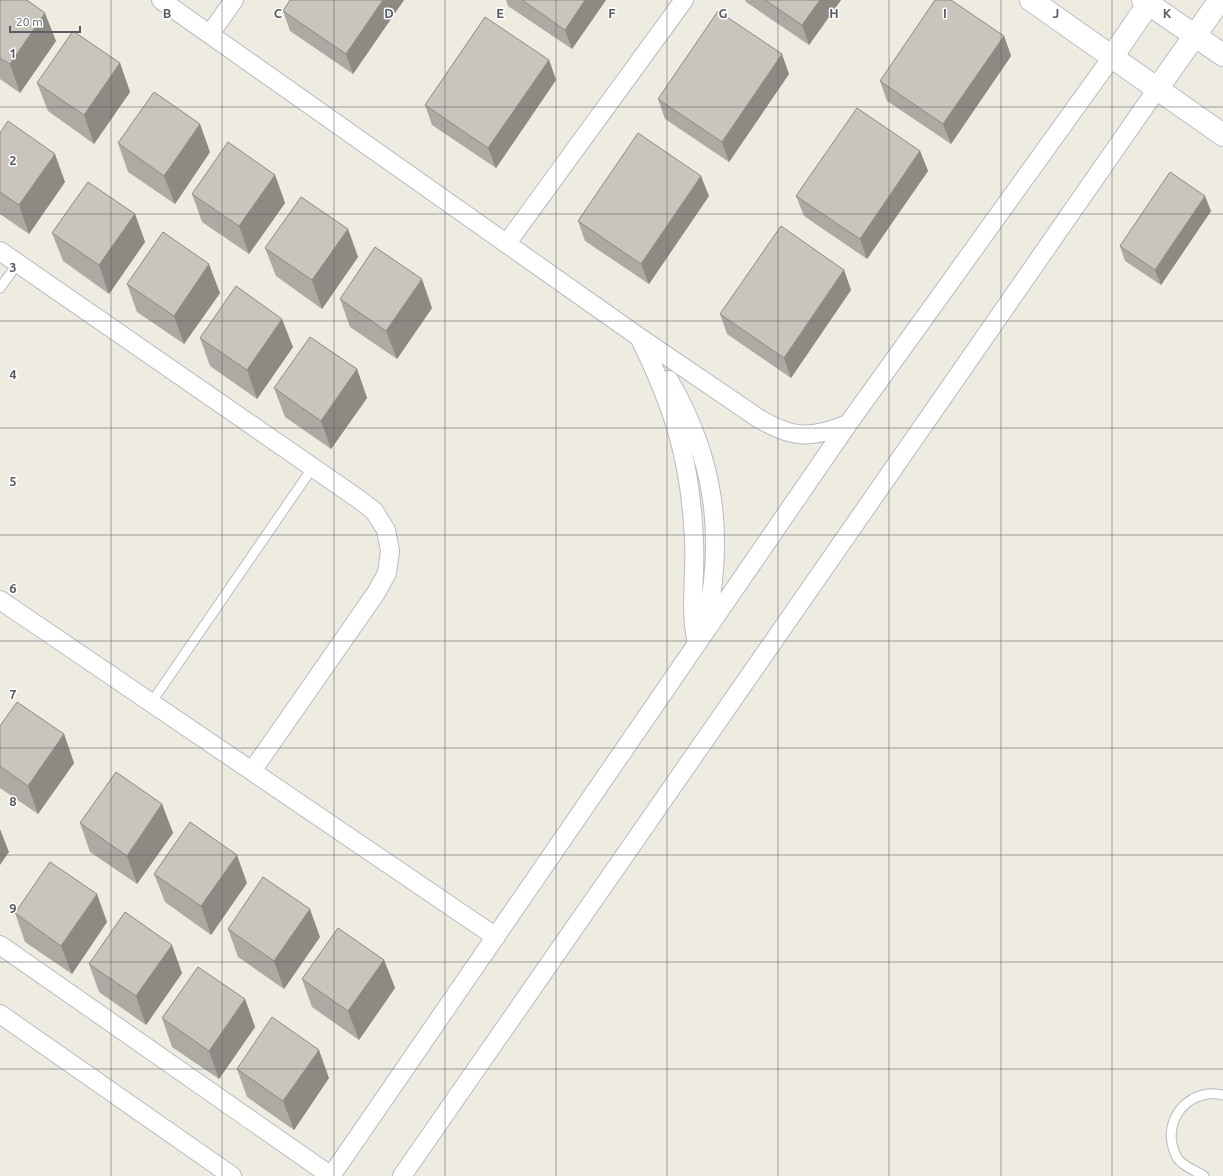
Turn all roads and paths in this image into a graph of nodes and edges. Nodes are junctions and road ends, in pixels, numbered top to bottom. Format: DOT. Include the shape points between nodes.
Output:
graph roads {
  1 [pos="161,0"];
  2 [pos="234,0"];
  3 [pos="684,0"];
  4 [pos="1031,0"];
  5 [pos="1220,0"];
  6 [pos="1148,1"];
  7 [pos="210,34"];
  8 [pos="1195,35"];
  9 [pos="1223,54"];
  10 [pos="1112,57"];
  11 [pos="1157,89"];
  12 [pos="1223,135"];
  13 [pos="507,243"];
  14 [pos="0,251"];
  15 [pos="18,263"];
  16 [pos="0,288"];
  17 [pos="639,337"];
  18 [pos="848,424"];
  19 [pos="313,467"];
  20 [pos="0,600"];
  21 [pos="701,638"];
  22 [pos="151,703"];
  23 [pos="252,771"];
  24 [pos="496,937"];
  25 [pos="0,945"];
  26 [pos="0,1014"];
  27 [pos="1223,1095"];
  28 [pos="232,1176"];
  29 [pos="331,1176"];
  30 [pos="402,1176"];
  31 [pos="1204,1176"];
  1 -- 7 [label="street"];
  2 -- 7 [label="street"];
  3 -- 13 [label="street"];
  4 -- 10 [label="street"];
  5 -- 8 [label="street"];
  6 -- 8 [label="street"];
  6 -- 10 [label="street"];
  7 -- 13 [label="street"];
  8 -- 9 [label="street"];
  8 -- 11 [label="street"];
  10 -- 11 [label="street"];
  10 -- 18 [label="street"];
  11 -- 12 [label="street"];
  11 -- 30 [label="street"];
  13 -- 17 [label="street"];
  14 -- 15 [label="street"];
  15 -- 16 [label="lane"];
  15 -- 19 [label="street"];
  17 -- 18 [label="street" via="779,430 802,436 825,433"];
  17 -- 21 [label="street" via="662,368 682,402 698,438 708,476 715,515 716,554 713,594"];
  18 -- 21 [label="street"];
  19 -- 22 [label="lane"];
  19 -- 23 [label="street" via="374,511 386,530 390,551 387,573 376,593"];
  20 -- 22 [label="street"];
  21 -- 24 [label="street"];
  22 -- 23 [label="street"];
  23 -- 24 [label="street"];
  24 -- 29 [label="street"];
  25 -- 29 [label="street"];
  26 -- 28 [label="street"];
  27 -- 31 [label="lane" via="1209,1093 1192,1098 1178,1110 1171,1127 1171,1145 1179,1160"];
}
